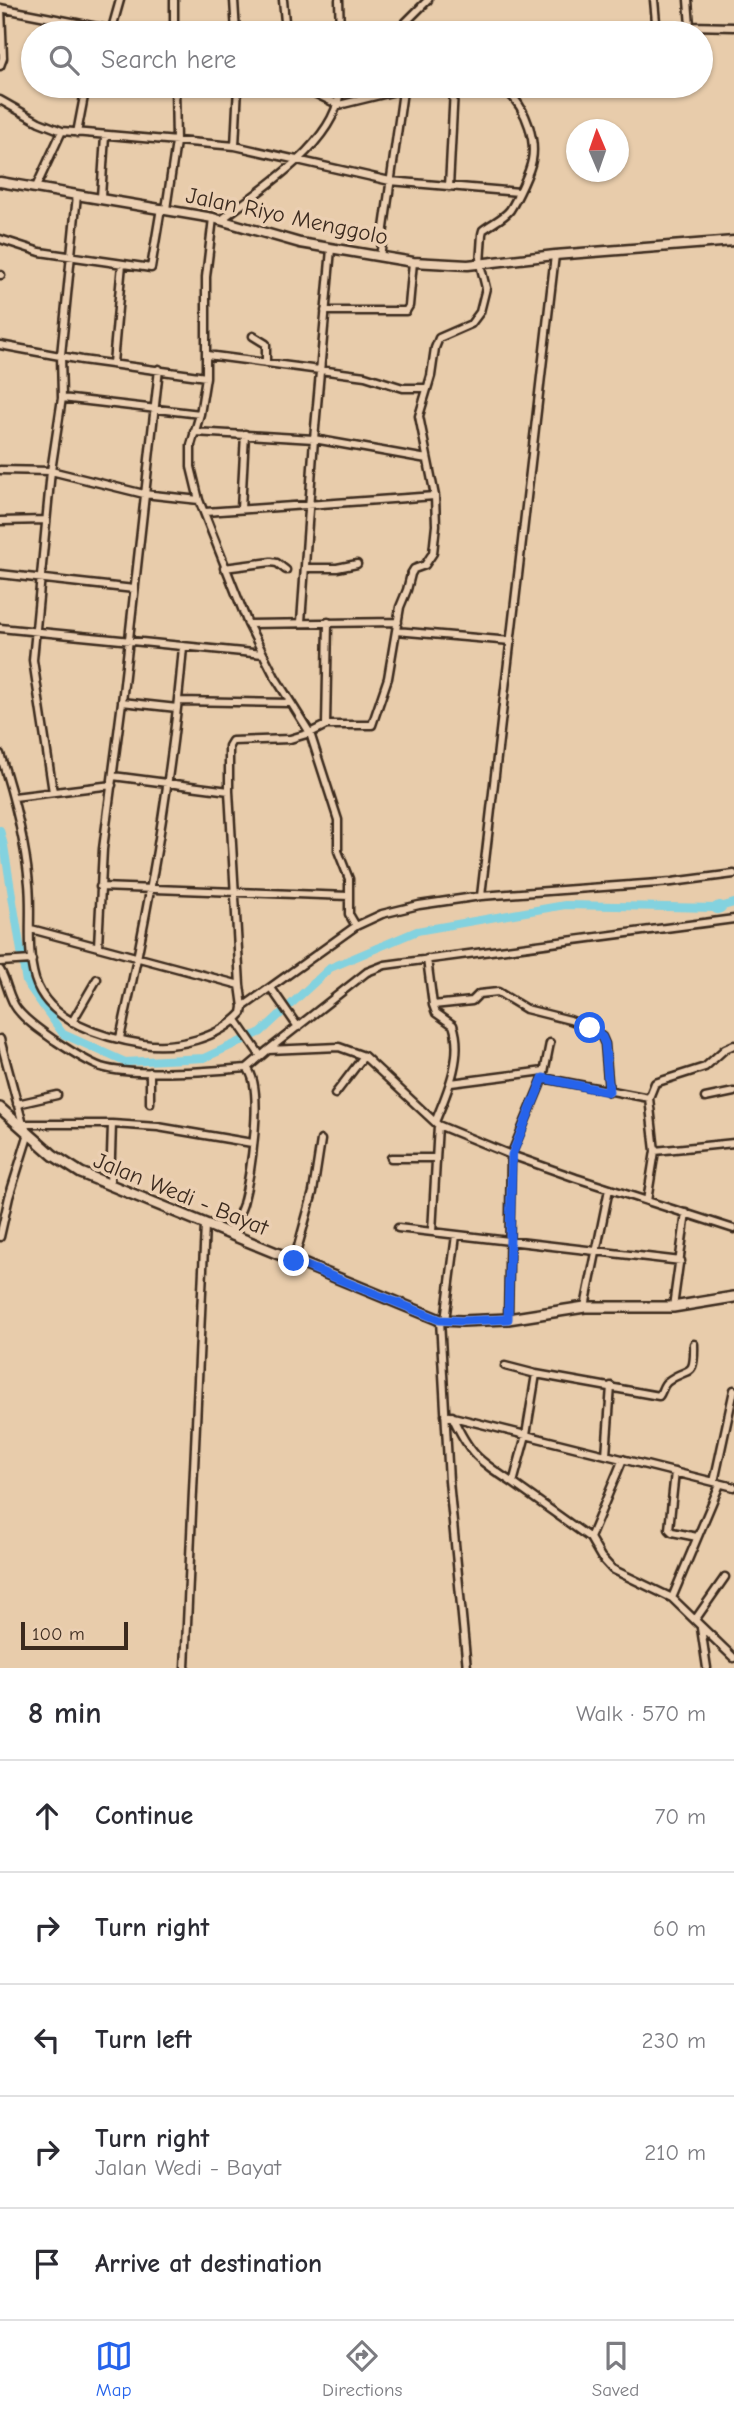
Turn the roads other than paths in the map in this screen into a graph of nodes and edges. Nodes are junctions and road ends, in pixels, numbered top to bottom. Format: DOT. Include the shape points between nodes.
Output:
graph roads {
  1 [pos="120,0"];
  2 [pos="174,0"];
  3 [pos="234,0"];
  4 [pos="283,0"];
  5 [pos="340,0"];
  6 [pos="428,0"];
  7 [pos="654,0"];
  8 [pos="688,0"];
  9 [pos="0,8"];
  10 [pos="63,21"];
  11 [pos="114,21"];
  12 [pos="174,21"];
  13 [pos="235,21"];
  14 [pos="285,21"];
  15 [pos="340,21"];
  16 [pos="407,21"];
  17 [pos="656,21"];
  18 [pos="690,21"];
  19 [pos="713,27"];
  20 [pos="734,27"];
  21 [pos="0,66"];
  22 [pos="84,98"];
  23 [pos="175,98"];
  24 [pos="237,98"];
  25 [pos="325,98"];
  26 [pos="340,98"];
  27 [pos="361,98"];
  28 [pos="397,98"];
  29 [pos="454,98"];
  30 [pos="515,98"];
  31 [pos="0,100"];
  32 [pos="337,104"];
  33 [pos="62,131"];
  34 [pos="77,133"];
  35 [pos="105,136"];
  36 [pos="176,142"];
  37 [pos="235,146"];
  38 [pos="296,160"];
  39 [pos="0,181"];
  40 [pos="390,181"];
  41 [pos="36,187"];
  42 [pos="449,187"];
  43 [pos="519,192"];
  44 [pos="77,195"];
  45 [pos="102,197"];
  46 [pos="163,209"];
  47 [pos="217,219"];
  48 [pos="0,239"];
  49 [pos="734,241"];
  50 [pos="331,249"];
  51 [pos="555,255"];
  52 [pos="71,257"];
  53 [pos="380,257"];
  54 [pos="413,262"];
  55 [pos="122,264"];
  56 [pos="480,264"];
  57 [pos="325,311"];
  58 [pos="253,336"];
  59 [pos="0,345"];
  60 [pos="61,355"];
  61 [pos="207,355"];
  62 [pos="113,363"];
  63 [pos="266,363"];
  64 [pos="159,369"];
  65 [pos="321,369"];
  66 [pos="206,377"];
  67 [pos="427,388"];
  68 [pos="61,398"];
  69 [pos="153,410"];
  70 [pos="200,414"];
  71 [pos="194,432"];
  72 [pos="245,434"];
  73 [pos="314,439"];
  74 [pos="426,459"];
  75 [pos="0,470"];
  76 [pos="51,471"];
  77 [pos="144,494"];
  78 [pos="435,496"];
  79 [pos="199,500"];
  80 [pos="309,506"];
  81 [pos="241,509"];
  82 [pos="205,512"];
  83 [pos="47,520"];
  84 [pos="0,521"];
  85 [pos="357,564"];
  86 [pos="224,568"];
  87 [pos="305,568"];
  88 [pos="286,570"];
  89 [pos="0,574"];
  90 [pos="40,579"];
  91 [pos="134,589"];
  92 [pos="301,622"];
  93 [pos="328,622"];
  94 [pos="398,622"];
  95 [pos="247,624"];
  96 [pos="0,628"];
  97 [pos="35,631"];
  98 [pos="396,631"];
  99 [pos="510,641"];
  100 [pos="129,642"];
  101 [pos="183,647"];
  102 [pos="263,654"];
  103 [pos="122,702"];
  104 [pos="291,703"];
  105 [pos="178,705"];
  106 [pos="326,725"];
  107 [pos="310,733"];
  108 [pos="0,754"];
  109 [pos="113,776"];
  110 [pos="112,785"];
  111 [pos="169,785"];
  112 [pos="229,791"];
  113 [pos="52,792"];
  114 [pos="14,797"];
  115 [pos="734,874"];
  116 [pos="100,887"];
  117 [pos="149,888"];
  118 [pos="236,891"];
  119 [pos="349,896"];
  120 [pos="481,896"];
  121 [pos="734,919"];
  122 [pos="356,926"];
  123 [pos="31,929"];
  124 [pos="97,946"];
  125 [pos="138,959"];
  126 [pos="427,959"];
  127 [pos="30,960"];
  128 [pos="2,962"];
  129 [pos="0,970"];
  130 [pos="97,979"];
  131 [pos="240,985"];
  132 [pos="272,989"];
  133 [pos="433,1005"];
  134 [pos="243,1007"];
  135 [pos="72,1022"];
  136 [pos="237,1022"];
  137 [pos="298,1026"];
  138 [pos="120,1038"];
  139 [pos="0,1039"];
  140 [pos="550,1043"];
  141 [pos="734,1045"];
  142 [pos="268,1050"];
  143 [pos="259,1054"];
  144 [pos="363,1056"];
  145 [pos="247,1068"];
  146 [pos="150,1072"];
  147 [pos="543,1075"];
  148 [pos="451,1083"];
  149 [pos="609,1092"];
  150 [pos="734,1092"];
  151 [pos="335,1094"];
  152 [pos="57,1095"];
  153 [pos="649,1098"];
  154 [pos="705,1098"];
  155 [pos="17,1104"];
  156 [pos="150,1104"];
  157 [pos="0,1108"];
  158 [pos="436,1123"];
  159 [pos="112,1124"];
  160 [pos="26,1129"];
  161 [pos="321,1140"];
  162 [pos="252,1143"];
  163 [pos="734,1143"];
  164 [pos="655,1151"];
  165 [pos="512,1155"];
  166 [pos="391,1158"];
  167 [pos="435,1158"];
  168 [pos="110,1186"];
  169 [pos="609,1189"];
  170 [pos="648,1201"];
  171 [pos="686,1213"];
  172 [pos="205,1225"];
  173 [pos="398,1228"];
  174 [pos="734,1229"];
  175 [pos="432,1232"];
  176 [pos="229,1234"];
  177 [pos="456,1235"];
  178 [pos="0,1237"];
  179 [pos="511,1242"];
  180 [pos="597,1251"];
  181 [pos="294,1261"];
  182 [pos="681,1261"];
  183 [pos="734,1297"];
  184 [pos="585,1307"];
  185 [pos="673,1307"];
  186 [pos="508,1319"];
  187 [pos="442,1320"];
  188 [pos="694,1344"];
  189 [pos="505,1366"];
  190 [pos="536,1374"];
  191 [pos="611,1386"];
  192 [pos="734,1390"];
  193 [pos="449,1415"];
  194 [pos="526,1435"];
  195 [pos="606,1455"];
  196 [pos="623,1459"];
  197 [pos="675,1472"];
  198 [pos="513,1483"];
  199 [pos="717,1483"];
  200 [pos="734,1487"];
  201 [pos="697,1537"];
  202 [pos="590,1538"];
  203 [pos="725,1577"];
  204 [pos="671,1598"];
  205 [pos="695,1620"];
  206 [pos="701,1627"];
  207 [pos="734,1658"];
  208 [pos="185,1668"];
  209 [pos="467,1668"];
  210 [pos="707,1668"];
  1 -- 11 [label="street"];
  2 -- 12 [label="street"];
  3 -- 13 [label="street"];
  4 -- 14 [label="street"];
  5 -- 15 [label="street"];
  6 -- 16 [label="street"];
  7 -- 17 [label="street"];
  8 -- 18 [label="street"];
  9 -- 10 [label="street"];
  9 -- 21 [label="street"];
  19 -- 20 [label="street"];
  22 -- 34 [label="street"];
  23 -- 36 [label="street"];
  24 -- 37 [label="street"];
  25 -- 32 [label="street"];
  26 -- 32 [label="street"];
  27 -- 32 [label="street"];
  28 -- 40 [label="street"];
  29 -- 42 [label="street"];
  30 -- 43 [label="street" via="532,144 532,162"];
  31 -- 33 [label="street"];
  32 -- 38 [label="street" via="328,127"];
  33 -- 34 [label="street"];
  33 -- 41 [label="street"];
  34 -- 35 [label="street"];
  35 -- 36 [label="street"];
  35 -- 45 [label="street"];
  36 -- 37 [label="street"];
  36 -- 46 [label="street"];
  37 -- 38 [label="street"];
  38 -- 40 [label="street"];
  38 -- 47 [label="street"];
  39 -- 41 [label="street, Jalan Riyo Menggolo"];
  40 -- 42 [label="street"];
  40 -- 53 [label="street"];
  41 -- 44 [label="street, Jalan Riyo Menggolo"];
  42 -- 43 [label="street"];
  43 -- 56 [label="street" via="506,215 483,230"];
  44 -- 45 [label="street, Jalan Riyo Menggolo"];
  44 -- 52 [label="street"];
  45 -- 46 [label="street, Jalan Riyo Menggolo"];
  46 -- 47 [label="street, Jalan Riyo Menggolo"];
  46 -- 55 [label="street" via="152,267"];
  47 -- 50 [label="street, Jalan Riyo Menggolo"];
  47 -- 61 [label="street" via="206,277"];
  48 -- 52 [label="street"];
  49 -- 51 [label="street, Jalan Riyo Menggolo"];
  50 -- 53 [label="street, Jalan Riyo Menggolo"];
  50 -- 57 [label="street"];
  51 -- 56 [label="street, Jalan Riyo Menggolo"];
  51 -- 99 [label="street"];
  52 -- 55 [label="street"];
  52 -- 60 [label="street"];
  53 -- 54 [label="street, Jalan Riyo Menggolo"];
  54 -- 56 [label="street, Jalan Riyo Menggolo"];
  54 -- 57 [label="street" via="406,311"];
  55 -- 62 [label="street"];
  56 -- 67 [label="street" via="486,288 480,312 471,324 439,338"];
  57 -- 65 [label="street"];
  58 -- 63 [label="street" via="265,344"];
  59 -- 60 [label="street"];
  60 -- 62 [label="street"];
  60 -- 68 [label="street"];
  61 -- 63 [label="street"];
  61 -- 66 [label="street"];
  62 -- 64 [label="street"];
  63 -- 65 [label="street"];
  64 -- 66 [label="street"];
  64 -- 69 [label="street"];
  65 -- 67 [label="street" via="402,388"];
  65 -- 73 [label="street"];
  66 -- 70 [label="street"];
  67 -- 74 [label="street" via="419,416"];
  68 -- 69 [label="street"];
  68 -- 76 [label="street"];
  69 -- 70 [label="street"];
  69 -- 77 [label="street"];
  70 -- 71 [label="street"];
  71 -- 72 [label="street"];
  71 -- 79 [label="street" via="190,460"];
  72 -- 73 [label="street"];
  72 -- 81 [label="street"];
  73 -- 74 [label="street"];
  73 -- 80 [label="street"];
  74 -- 78 [label="street"];
  75 -- 76 [label="street"];
  76 -- 77 [label="street"];
  76 -- 83 [label="street"];
  77 -- 79 [label="street"];
  77 -- 91 [label="street"];
  78 -- 80 [label="street"];
  78 -- 94 [label="street" via="432,555 412,571"];
  79 -- 82 [label="street"];
  80 -- 81 [label="street"];
  80 -- 87 [label="street"];
  81 -- 82 [label="street"];
  82 -- 86 [label="street"];
  83 -- 84 [label="street"];
  83 -- 90 [label="street"];
  85 -- 87 [label="street"];
  86 -- 88 [label="street" via="271,562"];
  86 -- 95 [label="street"];
  87 -- 92 [label="street"];
  89 -- 90 [label="street"];
  90 -- 91 [label="street"];
  90 -- 97 [label="street"];
  91 -- 100 [label="street"];
  92 -- 93 [label="street"];
  92 -- 95 [label="street"];
  93 -- 94 [label="street"];
  93 -- 106 [label="street"];
  94 -- 98 [label="street"];
  95 -- 102 [label="street"];
  96 -- 97 [label="street"];
  97 -- 100 [label="street"];
  97 -- 113 [label="street" via="34,671"];
  98 -- 99 [label="street"];
  98 -- 106 [label="street" via="374,723"];
  99 -- 120 [label="street"];
  100 -- 101 [label="street"];
  100 -- 103 [label="street"];
  101 -- 102 [label="street"];
  101 -- 105 [label="street"];
  102 -- 104 [label="street"];
  103 -- 105 [label="street"];
  103 -- 109 [label="street"];
  104 -- 105 [label="street"];
  104 -- 107 [label="street"];
  105 -- 111 [label="street"];
  106 -- 107 [label="street"];
  107 -- 112 [label="street" via="290,739 231,742"];
  107 -- 119 [label="street" via="338,820 338,851 349,879"];
  108 -- 114 [label="street"];
  109 -- 110 [label="street"];
  109 -- 111 [label="street"];
  110 -- 113 [label="street"];
  110 -- 116 [label="street"];
  111 -- 112 [label="street"];
  111 -- 117 [label="street"];
  112 -- 118 [label="street"];
  113 -- 114 [label="street"];
  114 -- 123 [label="street" via="24,844"];
  115 -- 120 [label="street" via="672,883"];
  116 -- 117 [label="street"];
  116 -- 124 [label="street"];
  117 -- 118 [label="street"];
  117 -- 125 [label="street"];
  118 -- 119 [label="street"];
  118 -- 131 [label="street"];
  119 -- 122 [label="street" via="349,914"];
  120 -- 122 [label="street" via="395,911"];
  121 -- 126 [label="street"];
  122 -- 132 [label="street"];
  123 -- 124 [label="street"];
  123 -- 127 [label="street"];
  124 -- 125 [label="street"];
  125 -- 131 [label="street"];
  125 -- 138 [label="street"];
  126 -- 133 [label="street"];
  126 -- 137 [label="street" via="376,968"];
  127 -- 128 [label="street"];
  127 -- 135 [label="street" via="45,999"];
  129 -- 146 [label="street" via="18,1011 67,1049 103,1067"];
  130 -- 135 [label="street"];
  131 -- 134 [label="street"];
  132 -- 134 [label="street"];
  132 -- 137 [label="street"];
  133 -- 148 [label="street" via="436,1013 455,1027"];
  133 -- 149 [label="street" via="472,1001 479,994 498,992 526,1009 590,1028 605,1044"];
  134 -- 136 [label="street"];
  135 -- 138 [label="street"];
  136 -- 138 [label="street" via="193,1040 150,1045"];
  136 -- 143 [label="street"];
  137 -- 142 [label="street"];
  139 -- 155 [label="street"];
  140 -- 147 [label="street"];
  141 -- 153 [label="street" via="705,1067 655,1083"];
  142 -- 143 [label="street"];
  142 -- 144 [label="street" via="339,1047"];
  143 -- 145 [label="street"];
  144 -- 151 [label="street"];
  144 -- 158 [label="street"];
  145 -- 146 [label="street"];
  145 -- 162 [label="street" via="256,1098"];
  146 -- 156 [label="street"];
  147 -- 148 [label="street"];
  147 -- 149 [label="street"];
  147 -- 165 [label="street"];
  148 -- 158 [label="street"];
  149 -- 153 [label="street"];
  150 -- 154 [label="street"];
  152 -- 155 [label="street"];
  153 -- 164 [label="street"];
  155 -- 160 [label="street"];
  157 -- 160 [label="main road, Jalan Wedi - Bayat"];
  158 -- 165 [label="street"];
  158 -- 167 [label="street"];
  159 -- 160 [label="street"];
  159 -- 162 [label="street"];
  159 -- 168 [label="street"];
  160 -- 168 [label="main road, Jalan Wedi - Bayat" via="68,1166"];
  160 -- 178 [label="street"];
  161 -- 181 [label="street" via="313,1192"];
  162 -- 176 [label="street" via="244,1200"];
  163 -- 164 [label="street"];
  164 -- 170 [label="street"];
  165 -- 169 [label="street"];
  165 -- 179 [label="street"];
  166 -- 167 [label="street"];
  167 -- 175 [label="street"];
  168 -- 172 [label="main road, Jalan Wedi - Bayat"];
  169 -- 170 [label="street"];
  169 -- 180 [label="street"];
  170 -- 171 [label="street"];
  171 -- 174 [label="street"];
  171 -- 182 [label="street"];
  172 -- 176 [label="main road, Jalan Wedi - Bayat"];
  172 -- 208 [label="street"];
  173 -- 175 [label="street"];
  175 -- 177 [label="street"];
  176 -- 181 [label="main road, Jalan Wedi - Bayat"];
  177 -- 179 [label="street"];
  177 -- 187 [label="street"];
  179 -- 180 [label="street"];
  179 -- 186 [label="street"];
  180 -- 182 [label="street"];
  180 -- 184 [label="street"];
  181 -- 187 [label="main road, Jalan Wedi - Bayat"];
  182 -- 185 [label="street"];
  183 -- 185 [label="main road, Jalan Wedi - Bayat"];
  184 -- 185 [label="main road, Jalan Wedi - Bayat"];
  184 -- 186 [label="main road, Jalan Wedi - Bayat"];
  186 -- 187 [label="main road, Jalan Wedi - Bayat"];
  187 -- 193 [label="street"];
  188 -- 191 [label="street" via="692,1368 666,1382 659,1396"];
  189 -- 190 [label="street"];
  190 -- 191 [label="street"];
  190 -- 194 [label="street"];
  191 -- 195 [label="street"];
  192 -- 199 [label="street"];
  193 -- 194 [label="street"];
  193 -- 198 [label="street" via="469,1450"];
  193 -- 209 [label="street" via="449,1481"];
  194 -- 195 [label="street"];
  194 -- 198 [label="street"];
  195 -- 196 [label="street"];
  196 -- 197 [label="street"];
  196 -- 202 [label="street"];
  197 -- 199 [label="street"];
  197 -- 201 [label="street" via="668,1527"];
  198 -- 202 [label="street"];
  199 -- 200 [label="street"];
  199 -- 201 [label="street"];
  201 -- 204 [label="street"];
  202 -- 204 [label="street" via="612,1569"];
  203 -- 205 [label="street"];
  204 -- 205 [label="street"];
  205 -- 206 [label="street"];
  206 -- 207 [label="street"];
  206 -- 210 [label="street"];
}
